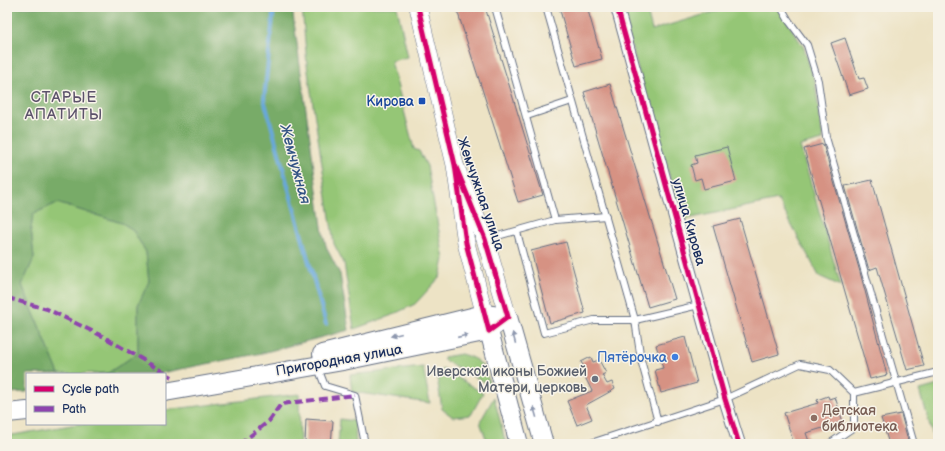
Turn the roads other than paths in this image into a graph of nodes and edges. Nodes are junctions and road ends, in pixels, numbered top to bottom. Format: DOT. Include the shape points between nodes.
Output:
graph roads {
  1 [pos="418,7"];
  2 [pos="495,7"];
  3 [pos="546,7"];
  4 [pos="617,7"];
  5 [pos="781,7"];
  6 [pos="572,101"];
  7 [pos="527,116"];
  8 [pos="455,165"];
  9 [pos="606,216"];
  10 [pos="555,220"];
  11 [pos="517,232"];
  12 [pos="485,239"];
  13 [pos="699,305"];
  14 [pos="508,317"];
  15 [pos="635,320"];
  16 [pos="486,322"];
  17 [pos="316,365"];
  18 [pos="523,370"];
  19 [pos="938,372"];
  20 [pos="500,374"];
  21 [pos="236,379"];
  22 [pos="897,382"];
  23 [pos="166,392"];
  24 [pos="854,392"];
  25 [pos="725,399"];
  26 [pos="26,411"];
  27 [pos="7,413"];
  28 [pos="658,422"];
  29 [pos="365,444"];
  30 [pos="519,444"];
  31 [pos="544,444"];
  32 [pos="588,444"];
  33 [pos="739,444"];
  34 [pos="829,444"];
  35 [pos="914,444"];
  1 -- 8 [label="street, Жемчужная улица"];
  2 -- 7 [label="lane"];
  3 -- 6 [label="lane"];
  4 -- 13 [label="street, улица Кирова"];
  5 -- 22 [label="lane" via="807,46 818,82 826,137"];
  6 -- 7 [label="lane"];
  6 -- 9 [label="lane"];
  7 -- 10 [label="lane"];
  8 -- 12 [label="street, Жемчужная улица"];
  8 -- 16 [label="street" via="466,243"];
  9 -- 10 [label="lane"];
  9 -- 15 [label="lane"];
  10 -- 11 [label="lane"];
  11 -- 12 [label="lane"];
  11 -- 15 [label="lane" via="544,333 594,320"];
  12 -- 14 [label="street, Жемчужная улица"];
  13 -- 15 [label="lane"];
  13 -- 25 [label="street, улица Кирова"];
  14 -- 16 [label="main road"];
  18 -- 14 [label="main road, Жемчужная улица, one-way"];
  15 -- 28 [label="lane" via="641,360"];
  17 -- 16 [label="main road, Пригородная улица, one-way" via="343,361"];
  16 -- 20 [label="main road"];
  16 -- 21 [label="main road, one-way" via="363,343"];
  17 -- 21 [label="main road, Пригородная улица"];
  17 -- 29 [label="lane" via="325,386 355,395"];
  18 -- 20 [label="main road" via="513,363 508,363 503,366"];
  31 -- 18 [label="main road, Жемчужная улица, one-way"];
  19 -- 22 [label="lane"];
  20 -- 30 [label="main road"];
  21 -- 23 [label="main road, Пригородная улица"];
  22 -- 24 [label="lane"];
  22 -- 35 [label="lane"];
  24 -- 25 [label="lane" via="830,370 800,364"];
  24 -- 34 [label="lane" via="854,427"];
  25 -- 28 [label="lane"];
  25 -- 33 [label="street, улица Кирова"];
  26 -- 27 [label="main road"];
  28 -- 32 [label="lane"];
}
